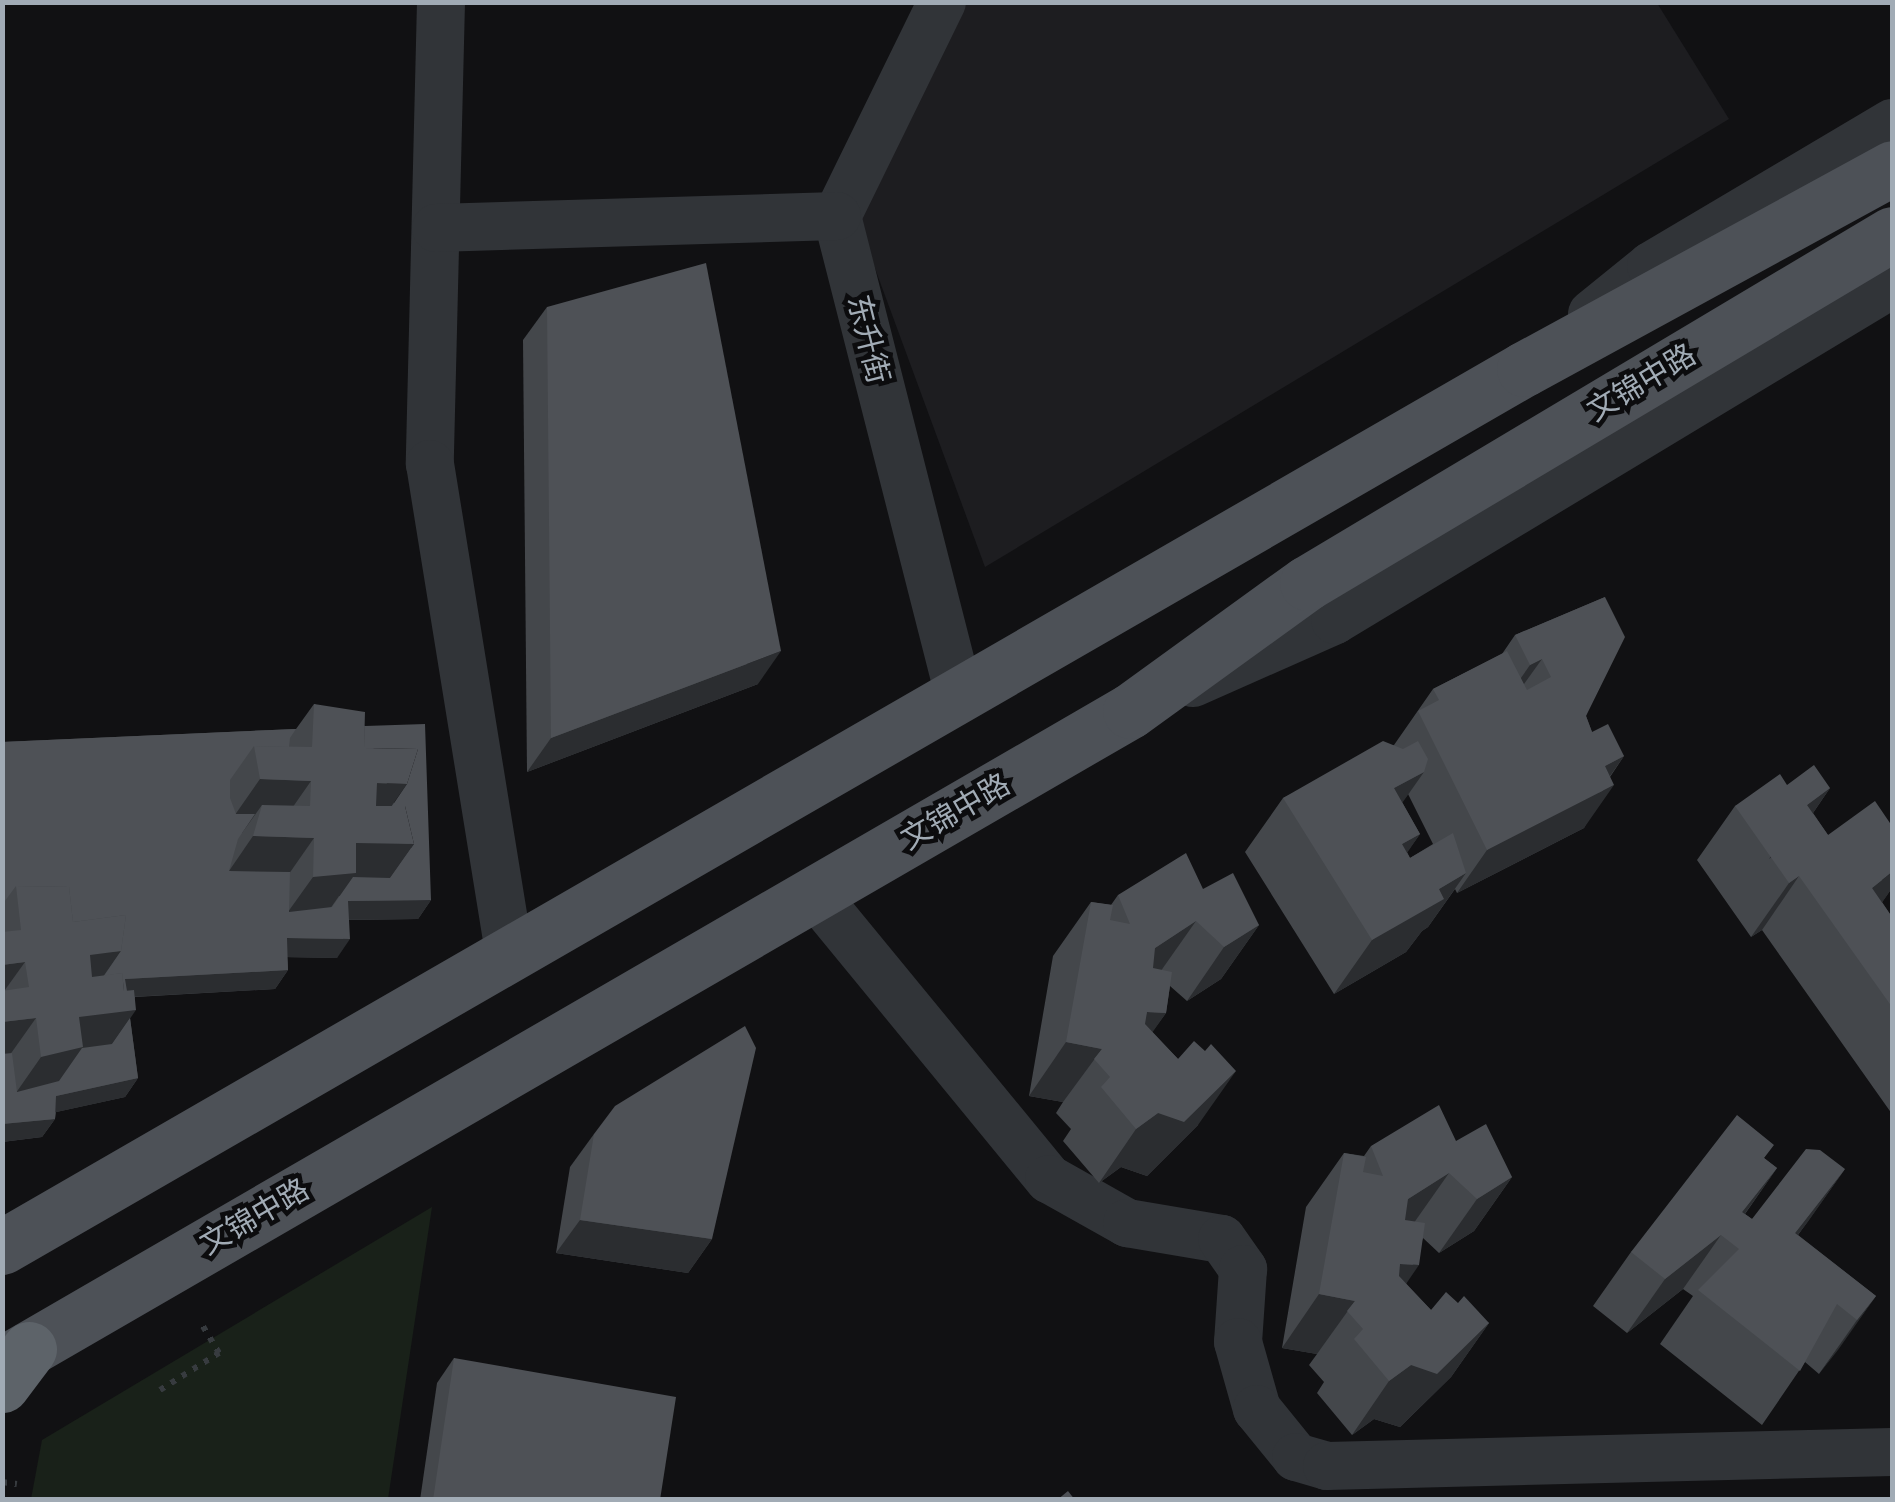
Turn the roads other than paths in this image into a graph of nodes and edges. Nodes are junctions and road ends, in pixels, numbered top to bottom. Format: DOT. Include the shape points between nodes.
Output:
graph roads {
  1 [pos="441,2"];
  2 [pos="942,2"];
  3 [pos="1892,122"];
  4 [pos="1892,168"];
  5 [pos="837,216"];
  6 [pos="436,228"];
  7 [pos="1892,234"];
  8 [pos="1892,284"];
  9 [pos="1524,369"];
  10 [pos="959,692"];
  11 [pos="1130,712"];
  12 [pos="814,892"];
  13 [pos="509,951"];
  14 [pos="2,1247"];
  15 [pos="11,1366"];
  16 [pos="1892,1452"];
  1 -- 6 [label="street"];
  2 -- 5 [label="street"];
  3 -- 9 [label="street" via="1651,266"];
  4 -- 9 [label="main road, 文锦中路"];
  5 -- 6 [label="street"];
  5 -- 10 [label="street, 东升街"];
  6 -- 13 [label="street" via="430,464"];
  7 -- 11 [label="main road, 文锦中路" via="1307,583"];
  8 -- 11 [label="street" via="1335,620"];
  9 -- 10 [label="main road, 文锦中路"];
  10 -- 13 [label="main road, 文锦中路"];
  11 -- 12 [label="main road, 文锦中路"];
  12 -- 15 [label="main road, 文锦中路"];
  12 -- 16 [label="street" via="1049,1178 1128,1223 1222,1240 1243,1270 1238,1342 1258,1409 1296,1457 1327,1466"];
  13 -- 14 [label="main road, 文锦中路"];
}
